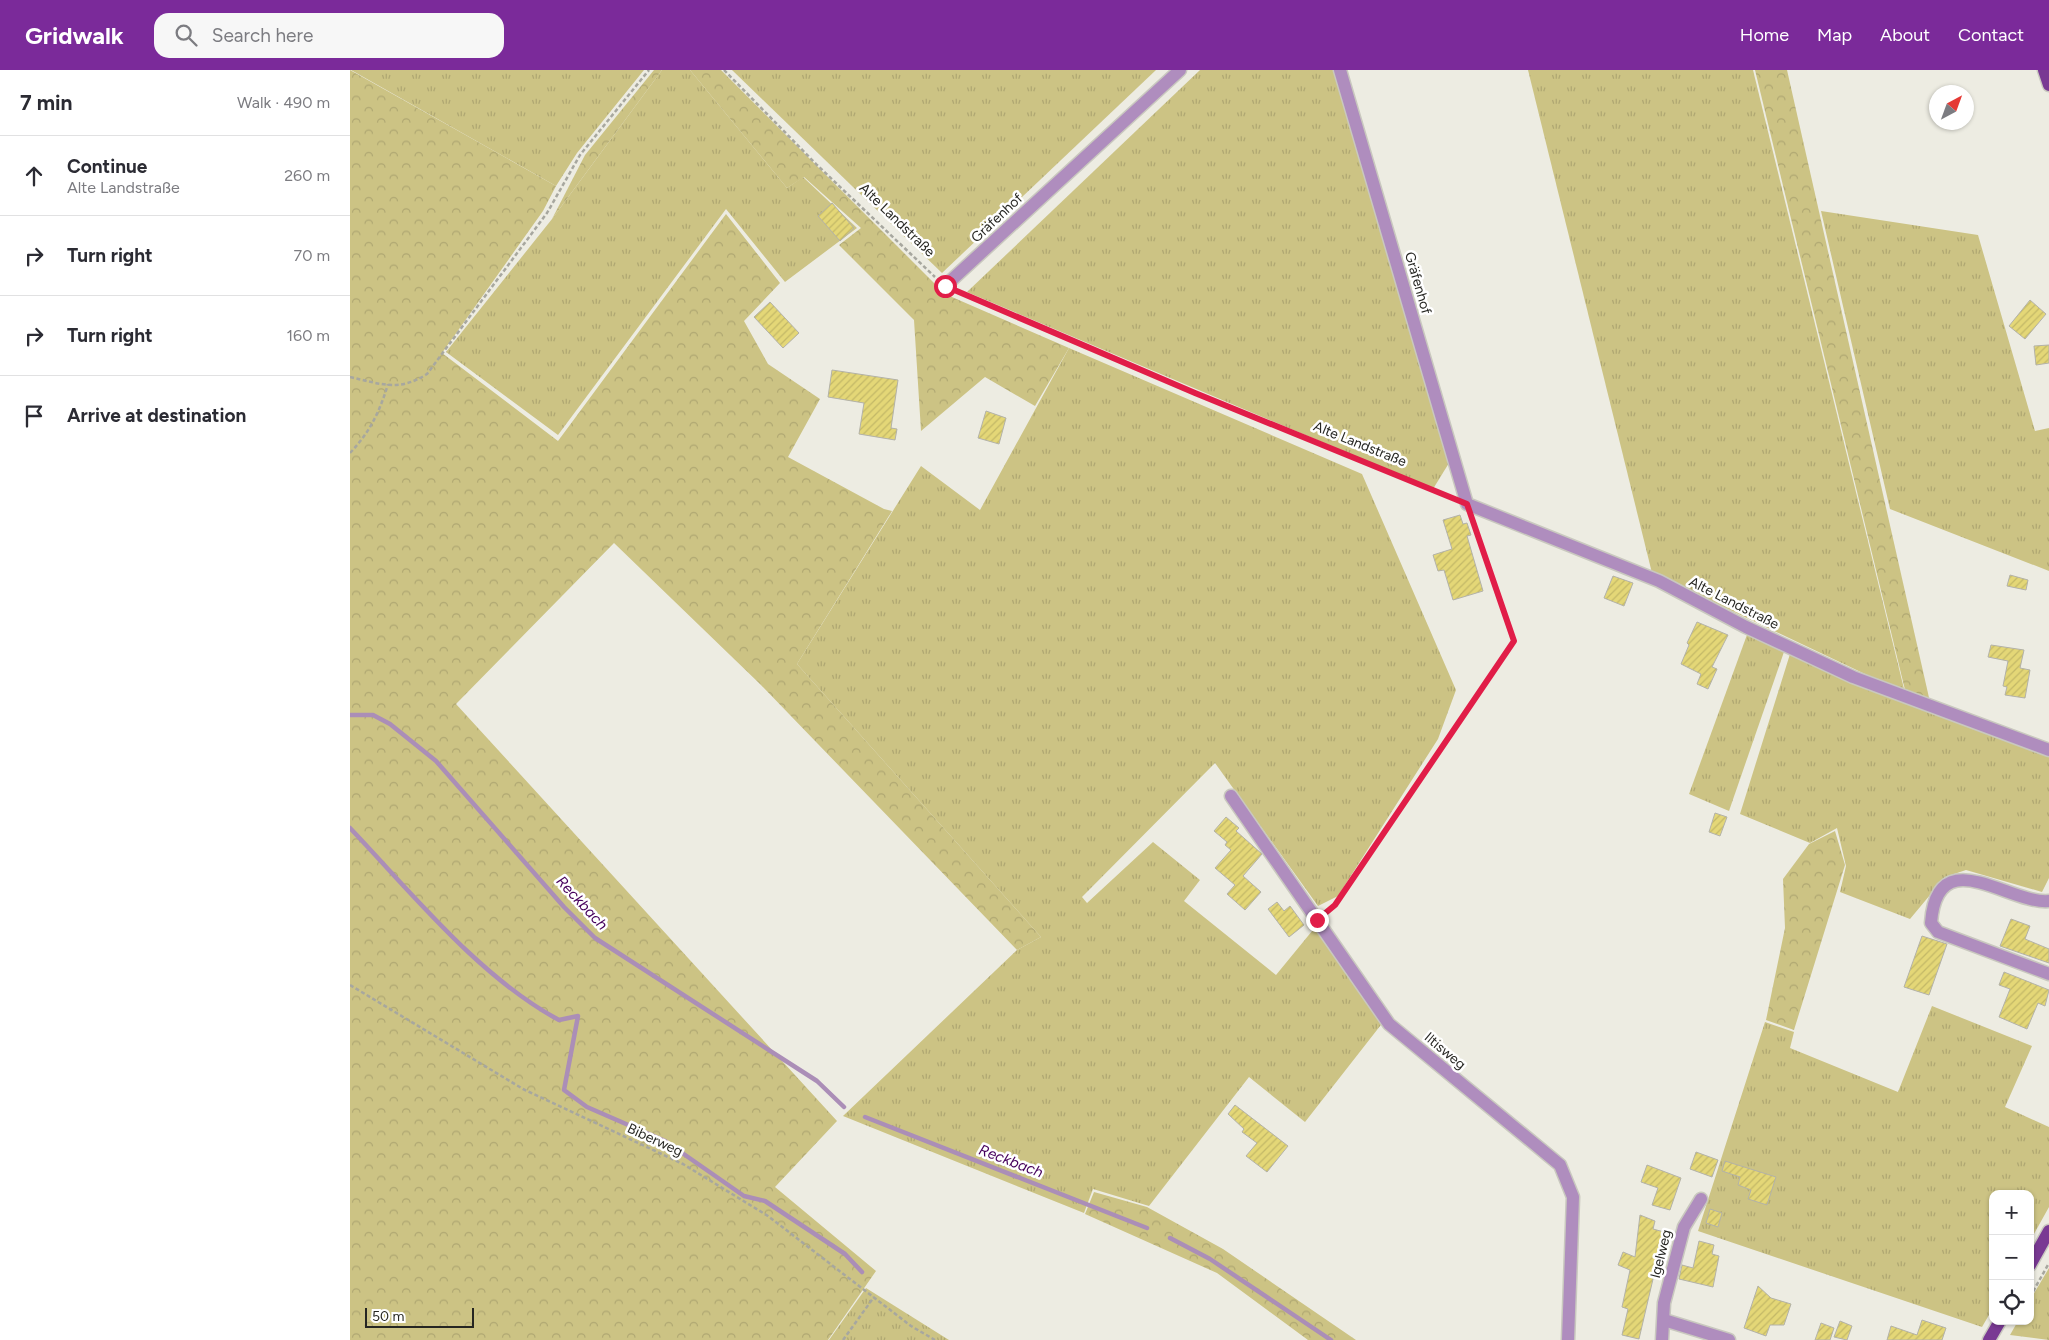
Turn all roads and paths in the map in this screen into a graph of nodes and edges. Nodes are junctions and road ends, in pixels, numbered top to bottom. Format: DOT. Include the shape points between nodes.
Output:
graph roads {
  1 [pos="648,70"];
  2 [pos="724,70"];
  3 [pos="1180,70"];
  4 [pos="1340,70"];
  5 [pos="2044,70"];
  6 [pos="2049,85"];
  7 [pos="945,286"];
  8 [pos="350,377"];
  9 [pos="388,384"];
  10 [pos="350,453"];
  11 [pos="1467,504"];
  12 [pos="2049,750"];
  13 [pos="1231,796"];
  14 [pos="2049,901"];
  15 [pos="1317,920"];
  16 [pos="2049,974"];
  17 [pos="350,985"];
  18 [pos="1700,1199"];
  19 [pos="2049,1231"];
  20 [pos="2034,1258"];
  21 [pos="2049,1263"];
  22 [pos="2034,1290"];
  23 [pos="874,1297"];
  24 [pos="1664,1320"];
  25 [pos="1998,1325"];
  26 [pos="843,1340"];
  27 [pos="935,1340"];
  28 [pos="1568,1340"];
  29 [pos="1662,1340"];
  30 [pos="1729,1340"];
  31 [pos="1989,1340"];
  1 -- 9 [label="path" via="580,155 547,213 439,361 428,374 413,383"];
  2 -- 7 [label="path, Alte Landstraße"];
  3 -- 7 [label="street, Gräfenhof"];
  4 -- 11 [label="street, Gräfenhof"];
  5 -- 6 [label="main road"];
  7 -- 11 [label="path, Alte Landstraße"];
  8 -- 9 [label="path"];
  9 -- 10 [label="path" via="371,428"];
  11 -- 12 [label="street, Alte Landstraße" via="1659,581 1771,639 1853,676"];
  11 -- 15 [label="path" via="1514,641 1335,905"];
  13 -- 15 [label="street, Iltisweg"];
  14 -- 16 [label="street" via="2034,900 1981,882 1964,880 1948,884 1938,894 1932,908 1931,923 1938,932"];
  15 -- 28 [label="street, Iltisweg" via="1389,1024 1560,1165 1573,1197"];
  17 -- 23 [label="path, Biberweg" via="523,1089 683,1164 768,1216"];
  18 -- 24 [label="street, Igelweg" via="1684,1227 1664,1303"];
  19 -- 20 [label="main road"];
  21 -- 22 [label="path"];
  23 -- 26 [label="path"];
  23 -- 27 [label="path, Biberweg"];
  24 -- 29 [label="street, Igelweg"];
  24 -- 30 [label="street"];
  25 -- 31 [label="main road"];
}
